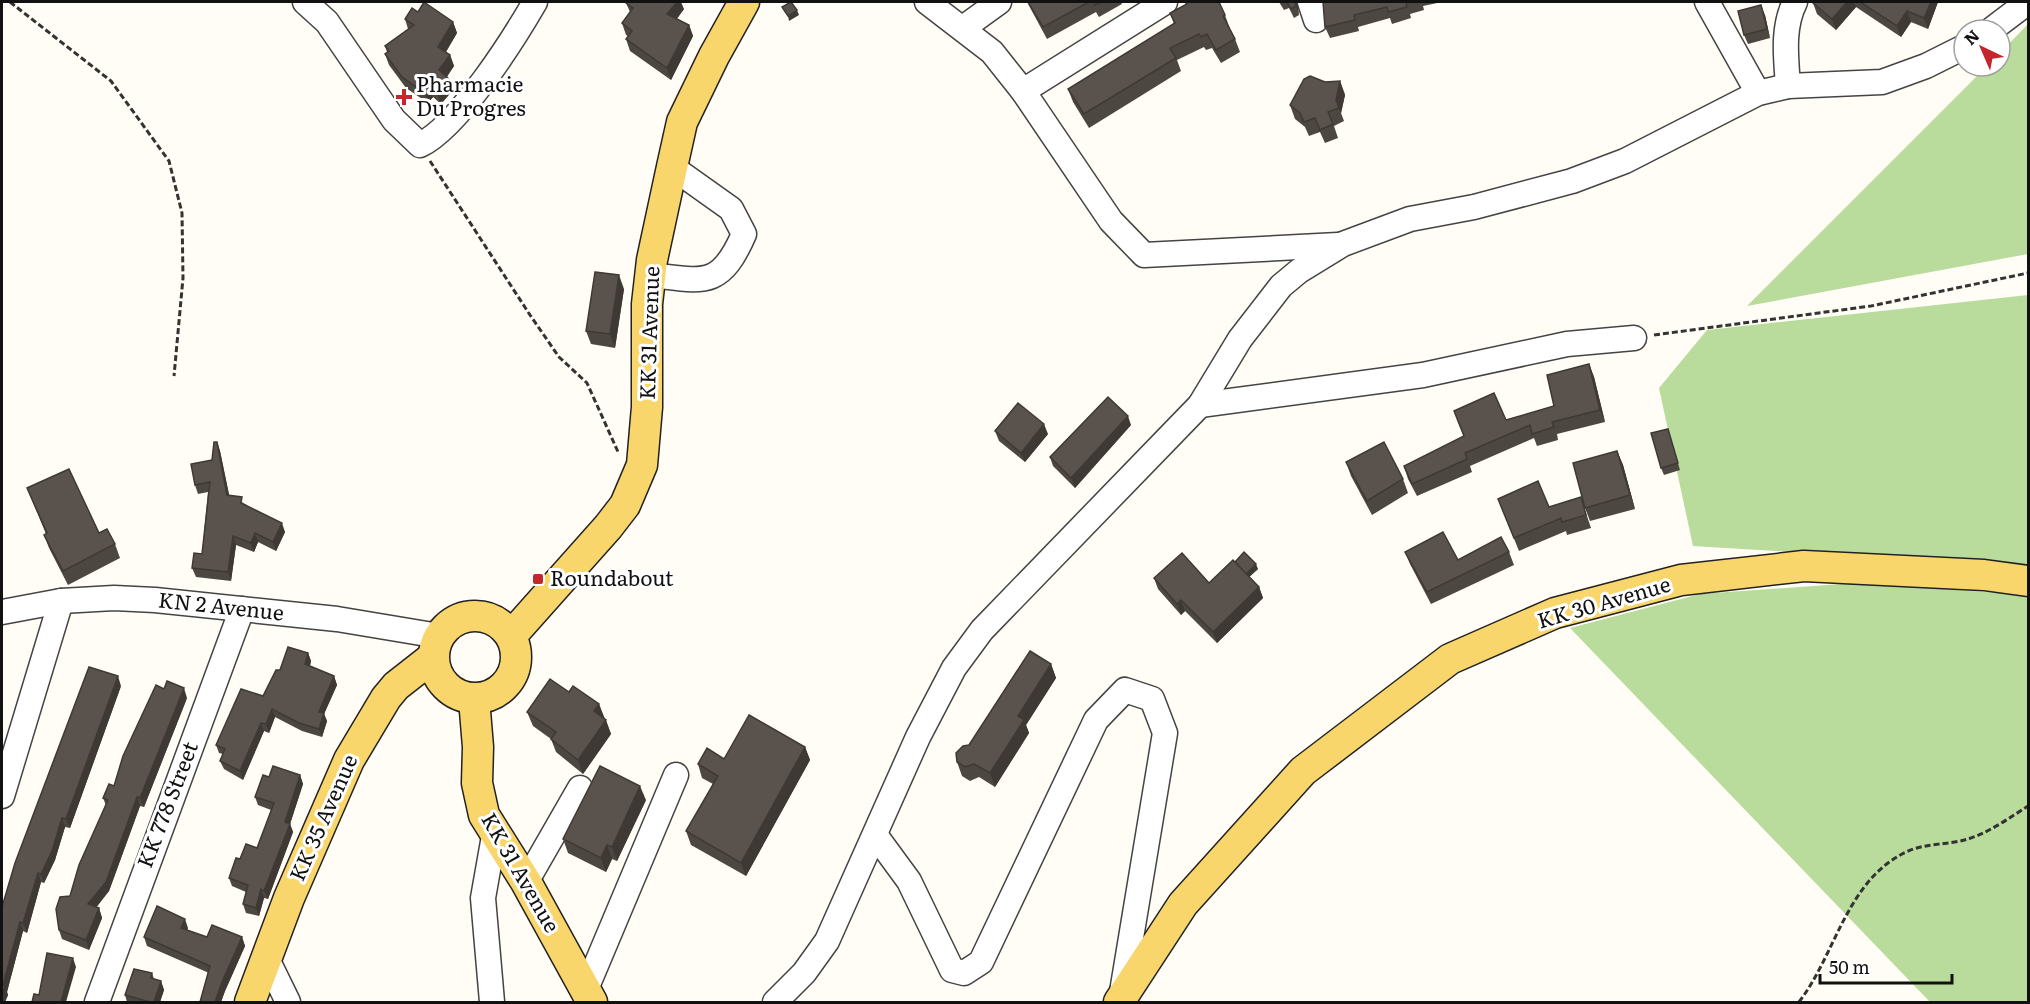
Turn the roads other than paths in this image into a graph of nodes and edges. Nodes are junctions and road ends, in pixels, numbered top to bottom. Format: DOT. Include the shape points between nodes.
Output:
graph roads {
  1 [pos="305,2"];
  2 [pos="535,2"];
  3 [pos="744,2"];
  4 [pos="927,2"];
  5 [pos="999,2"];
  6 [pos="1165,2"];
  7 [pos="1707,2"];
  8 [pos="1795,2"];
  9 [pos="2028,2"];
  10 [pos="2007,18"];
  11 [pos="963,28"];
  12 [pos="1952,53"];
  13 [pos="1788,86"];
  14 [pos="1023,91"];
  15 [pos="1758,93"];
  16 [pos="672,167"];
  17 [pos="1343,244"];
  18 [pos="650,275"];
  19 [pos="1634,338"];
  20 [pos="1200,405"];
  21 [pos="2028,581"];
  22 [pos="61,602"];
  23 [pos="242,609"];
  24 [pos="2,612"];
  25 [pos="511,636"];
  26 [pos="436,647"];
  27 [pos="474,699"];
  28 [pos="676,775"];
  29 [pos="580,788"];
  30 [pos="2,795"];
  31 [pos="494,836"];
  32 [pos="876,836"];
  33 [pos="526,882"];
  34 [pos="267,959"];
  35 [pos="589,996"];
  36 [pos="97,1002"];
  37 [pos="250,1002"];
  38 [pos="288,1002"];
  39 [pos="492,1002"];
  40 [pos="775,1002"];
  41 [pos="1120,1002"];
  1 -- 2 [label="street" via="327,22 394,120 420,145 433,139 457,115"];
  3 -- 16 [label="main road, KK 31 Avenue" via="682,122"];
  4 -- 11 [label="street"];
  5 -- 11 [label="street"];
  6 -- 14 [label="street"];
  7 -- 15 [label="street"];
  8 -- 13 [label="street" via="1788,16 1785,47"];
  9 -- 10 [label="street"];
  11 -- 14 [label="street" via="992,52"];
  12 -- 13 [label="street" via="1882,82"];
  13 -- 15 [label="street"];
  14 -- 17 [label="street" via="1111,221 1144,255"];
  15 -- 17 [label="street" via="1625,161 1572,181 1410,219"];
  16 -- 18 [label="main road, KK 31 Avenue"];
  16 -- 18 [label="street" via="731,209 744,234 722,273 694,280"];
  17 -- 20 [label="street" via="1299,271 1268,301"];
  18 -- 25 [label="main road, KK 31 Avenue" via="642,465 625,505 609,527"];
  19 -- 20 [label="street" via="1567,344 1423,375"];
  20 -- 32 [label="street" via="982,630 949,677 918,736"];
  21 -- 41 [label="main road, KK 30 Avenue" via="1984,575 1804,566 1681,580 1555,613 1450,659 1303,771 1183,904"];
  22 -- 23 [label="street, KN 2 Avenue" via="114,598"];
  22 -- 24 [label="street, KN 2 Avenue"];
  22 -- 30 [label="street"];
  23 -- 26 [label="street, KN 2 Avenue" via="337,619"];
  23 -- 36 [label="street, KK 778 Street"];
  25 -- 26 [label="main road" via="496,621 475,616 454,621"];
  25 -- 27 [label="main road" via="516,657 511,678 495,693"];
  26 -- 27 [label="main road" via="439,678 454,693"];
  26 -- 34 [label="main road, KK 35 Avenue" via="396,686 364,731 289,898"];
  27 -- 31 [label="main road, KK 31 Avenue" via="478,797"];
  28 -- 35 [label="street"];
  29 -- 33 [label="street"];
  31 -- 33 [label="main road, KK 31 Avenue"];
  31 -- 39 [label="street" via="483,898"];
  32 -- 40 [label="street" via="827,941 804,973"];
  32 -- 41 [label="street" via="909,881 952,969 964,973 981,962 1096,720 1125,690 1152,699 1165,733"];
  33 -- 35 [label="main road, KK 31 Avenue"];
  34 -- 37 [label="main road, KK 35 Avenue"];
  34 -- 38 [label="street"];
}
